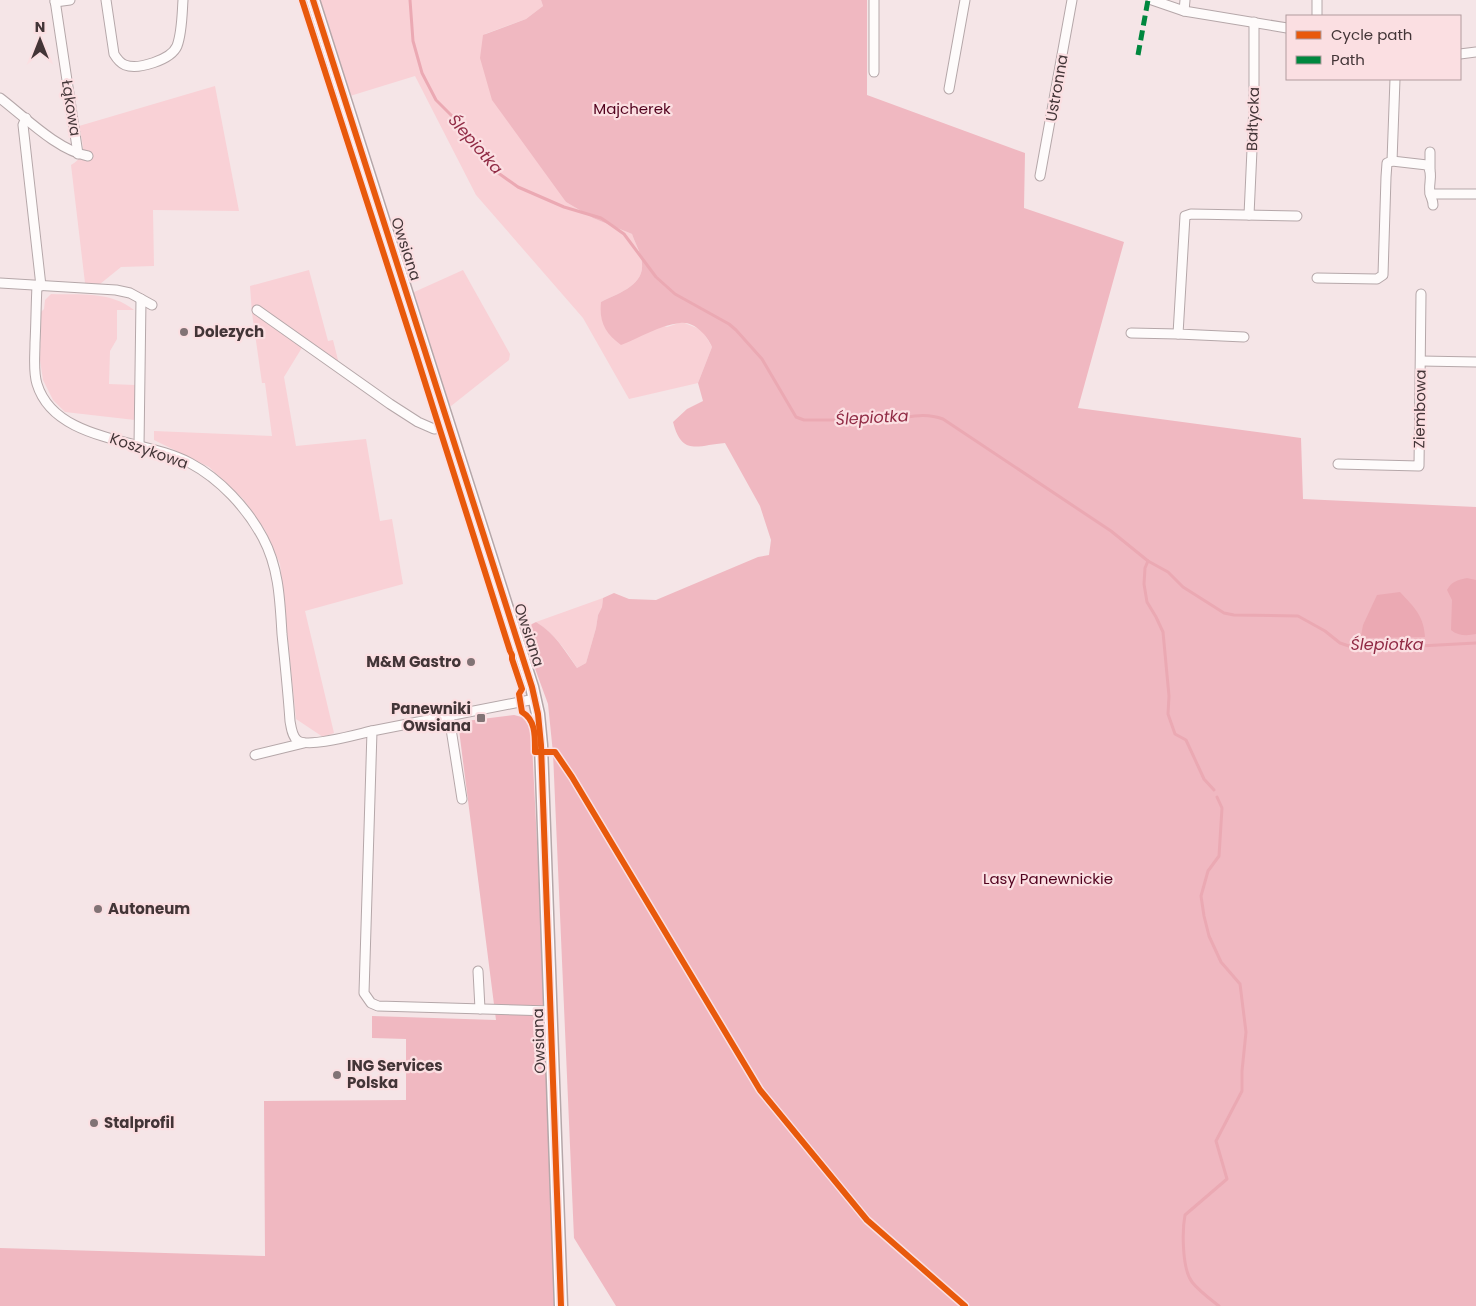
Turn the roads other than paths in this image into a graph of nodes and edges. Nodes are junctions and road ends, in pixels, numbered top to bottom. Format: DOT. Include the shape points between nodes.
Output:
graph roads {
  1 [pos="70,0"];
  2 [pos="106,0"];
  3 [pos="183,0"];
  4 [pos="313,0"];
  5 [pos="874,0"];
  6 [pos="965,0"];
  7 [pos="1072,0"];
  8 [pos="1152,0"];
  9 [pos="1185,0"];
  10 [pos="1317,0"];
  11 [pos="55,1"];
  12 [pos="1184,11"];
  13 [pos="1316,15"];
  14 [pos="1254,22"];
  15 [pos="1286,28"];
  16 [pos="1476,52"];
  17 [pos="1461,54"];
  18 [pos="874,72"];
  19 [pos="1395,80"];
  20 [pos="949,89"];
  21 [pos="0,98"];
  22 [pos="26,118"];
  23 [pos="1430,152"];
  24 [pos="78,154"];
  25 [pos="88,156"];
  26 [pos="1392,161"];
  27 [pos="1430,170"];
  28 [pos="1040,176"];
  29 [pos="1430,194"];
  30 [pos="1476,194"];
  31 [pos="1433,205"];
  32 [pos="1248,216"];
  33 [pos="1297,216"];
  34 [pos="1317,278"];
  35 [pos="0,283"];
  36 [pos="39,286"];
  37 [pos="1421,294"];
  38 [pos="140,299"];
  39 [pos="152,305"];
  40 [pos="257,310"];
  41 [pos="1131,333"];
  42 [pos="1178,334"];
  43 [pos="1244,337"];
  44 [pos="1421,361"];
  45 [pos="1476,362"];
  46 [pos="449,428"];
  47 [pos="139,446"];
  48 [pos="1338,464"];
  49 [pos="535,700"];
  50 [pos="449,716"];
  51 [pos="372,731"];
  52 [pos="300,741"];
  53 [pos="255,754"];
  54 [pos="462,799"];
  55 [pos="478,971"];
  56 [pos="480,1009"];
  57 [pos="550,1011"];
  58 [pos="561,1306"];
  1 -- 11 [label="street, Łąkowa"];
  2 -- 3 [label="street" via="114,54 126,65 136,66 164,59 173,53 179,40"];
  4 -- 46 [label="street, Owsiana"];
  5 -- 18 [label="street"];
  6 -- 20 [label="street"];
  7 -- 28 [label="street, Ustronna"];
  8 -- 12 [label="street"];
  9 -- 12 [label="street"];
  10 -- 13 [label="street"];
  11 -- 24 [label="street, Łąkowa"];
  12 -- 14 [label="street"];
  14 -- 15 [label="street"];
  14 -- 32 [label="street, Bałtycka" via="1254,106"];
  16 -- 17 [label="street"];
  19 -- 26 [label="street"];
  21 -- 22 [label="street"];
  22 -- 24 [label="street" via="63,148"];
  22 -- 36 [label="street, Koszykowa" via="23,125"];
  23 -- 27 [label="street"];
  24 -- 25 [label="street"];
  26 -- 27 [label="street" via="1427,165"];
  26 -- 34 [label="street" via="1387,163 1383,275 1377,279"];
  27 -- 29 [label="street"];
  29 -- 30 [label="street"];
  29 -- 31 [label="street"];
  32 -- 33 [label="street"];
  32 -- 42 [label="street" via="1185,216"];
  35 -- 36 [label="street"];
  36 -- 38 [label="street" via="116,290"];
  36 -- 47 [label="street, Koszykowa" via="34,369 43,397 55,411 77,427"];
  37 -- 44 [label="street, Ziembowa"];
  38 -- 39 [label="street"];
  38 -- 47 [label="street"];
  40 -- 46 [label="street" via="418,422 434,429"];
  41 -- 42 [label="street"];
  42 -- 43 [label="street"];
  44 -- 45 [label="street, Ziembowa"];
  44 -- 48 [label="street, Ziembowa" via="1419,466"];
  46 -- 49 [label="street, Owsiana"];
  47 -- 52 [label="street, Koszykowa" via="174,456 210,476 249,516 263,538 274,563 290,721 292,732"];
  49 -- 50 [label="street"];
  49 -- 57 [label="street, Owsiana" via="542,745"];
  50 -- 51 [label="street"];
  50 -- 54 [label="street"];
  51 -- 52 [label="street" via="314,743"];
  51 -- 56 [label="street, Owsiana" via="364,993 371,1003 378,1006"];
  52 -- 53 [label="street"];
  55 -- 56 [label="street"];
  56 -- 57 [label="street, Owsiana"];
  57 -- 58 [label="street, Owsiana"];
}
